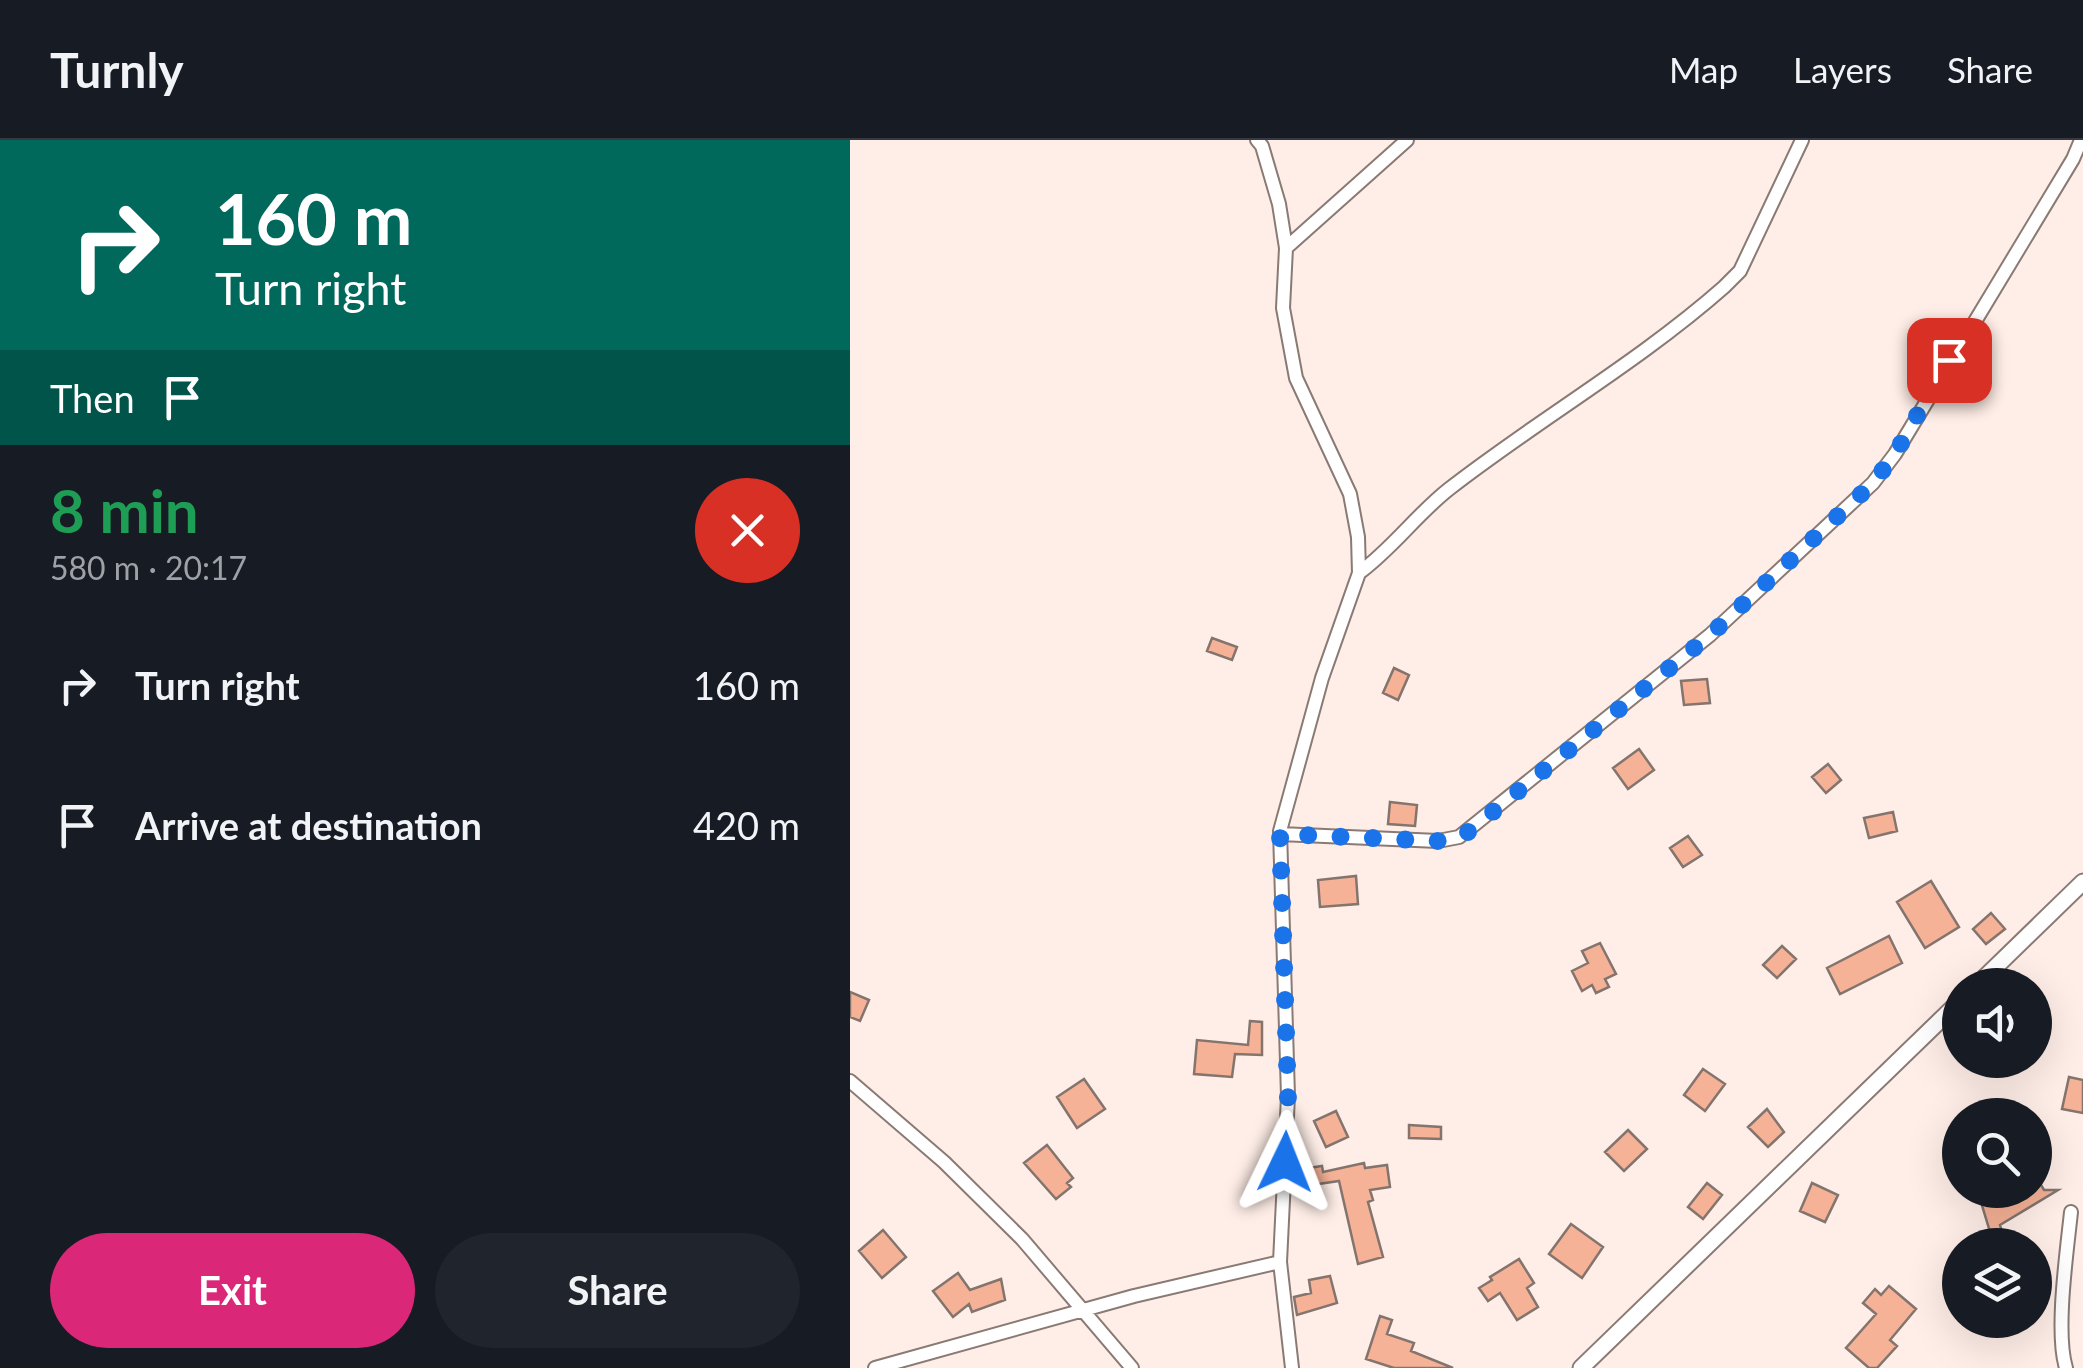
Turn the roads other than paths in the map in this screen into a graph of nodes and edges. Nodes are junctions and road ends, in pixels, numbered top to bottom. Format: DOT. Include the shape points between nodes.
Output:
graph roads {
  1 [pos="1256,140"];
  2 [pos="1407,140"];
  3 [pos="1802,140"];
  4 [pos="2081,141"];
  5 [pos="1286,248"];
  6 [pos="1359,573"];
  7 [pos="1280,834"];
  8 [pos="2083,882"];
  9 [pos="1994,968"];
  10 [pos="1942,1018"];
  11 [pos="850,1082"];
  12 [pos="2071,1212"];
  13 [pos="1280,1262"];
  14 [pos="1083,1312"];
  15 [pos="874,1368"];
  16 [pos="1132,1368"];
  17 [pos="1292,1368"];
  18 [pos="1581,1368"];
  19 [pos="2066,1368"];
  1 -- 5 [label="street" via="1279,204"];
  2 -- 5 [label="street"];
  3 -- 6 [label="street" via="1740,270 1724,287 1447,490"];
  4 -- 7 [label="street" via="1883,471 1710,635 1459,838"];
  5 -- 6 [label="street" via="1283,308 1296,378 1350,494"];
  6 -- 7 [label="street"];
  7 -- 13 [label="street" via="1288,1096"];
  8 -- 9 [label="street"];
  10 -- 18 [label="street"];
  11 -- 14 [label="street" via="944,1162"];
  12 -- 19 [label="street"];
  13 -- 14 [label="street"];
  13 -- 17 [label="street"];
  14 -- 15 [label="street"];
  14 -- 16 [label="street"];
}
